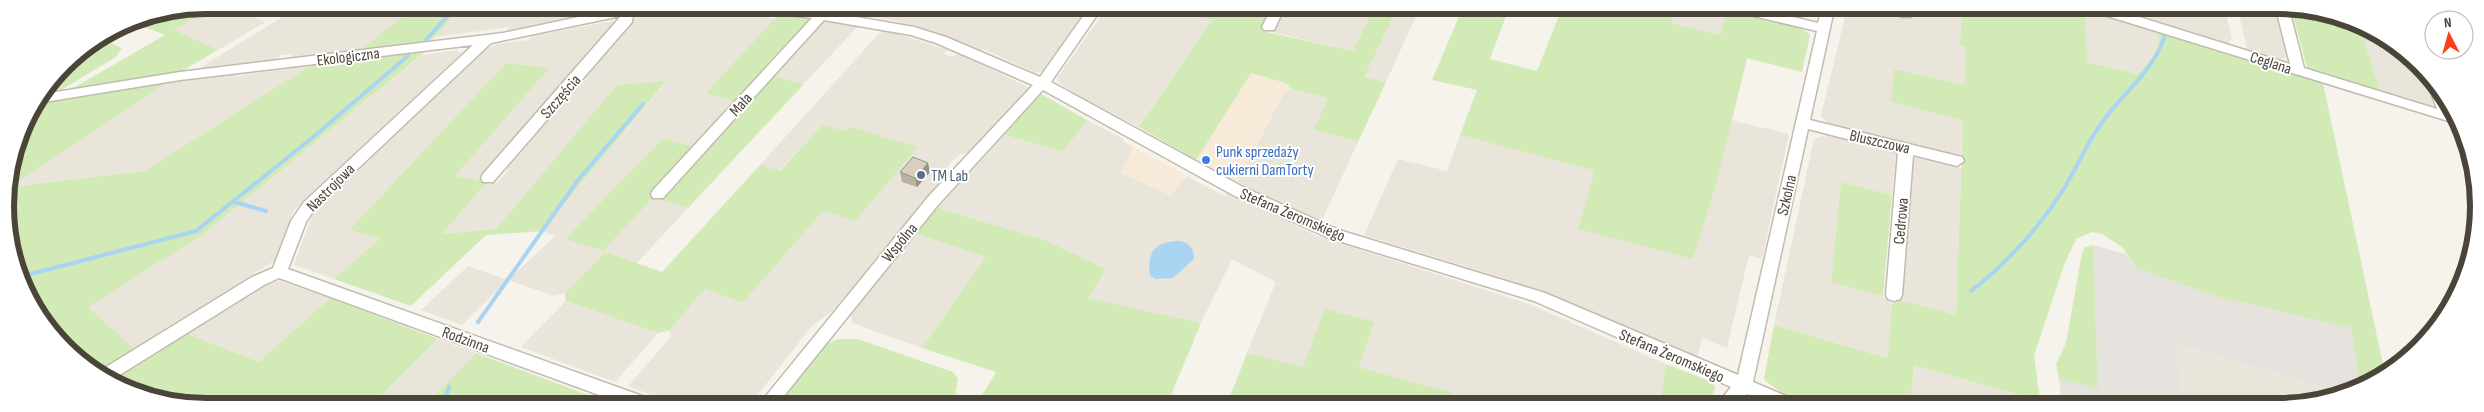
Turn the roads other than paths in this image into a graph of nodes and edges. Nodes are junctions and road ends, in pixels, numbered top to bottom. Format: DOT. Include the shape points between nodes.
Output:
graph roads {
  1 [pos="618,14"];
  2 [pos="627,14"];
  3 [pos="814,14"];
  4 [pos="1091,14"];
  5 [pos="1276,14"];
  6 [pos="1762,14"];
  7 [pos="1826,14"];
  8 [pos="2115,14"];
  9 [pos="2283,14"];
  10 [pos="822,15"];
  11 [pos="1269,27"];
  12 [pos="1822,28"];
  13 [pos="486,40"];
  14 [pos="2298,70"];
  15 [pos="1041,83"];
  16 [pos="47,98"];
  17 [pos="2448,118"];
  18 [pos="1802,123"];
  19 [pos="1906,147"];
  20 [pos="1957,160"];
  21 [pos="488,178"];
  22 [pos="658,194"];
  23 [pos="279,272"];
  24 [pos="1894,295"];
  25 [pos="110,372"];
  26 [pos="1744,386"];
  27 [pos="631,398"];
  28 [pos="772,398"];
  29 [pos="1732,398"];
  30 [pos="1774,398"];
  1 -- 13 [label="street, Ekologiczna"];
  2 -- 21 [label="street, Szczęścia" via="627,19"];
  3 -- 10 [label="street, Stefana Żeromskiego"];
  4 -- 15 [label="street, Wspólna"];
  5 -- 11 [label="street"];
  6 -- 12 [label="street"];
  7 -- 12 [label="street, Szkolna"];
  8 -- 14 [label="street, Ceglana"];
  9 -- 14 [label="street"];
  10 -- 15 [label="street, Stefana Żeromskiego" via="883,24 926,35"];
  10 -- 22 [label="street, Mała"];
  12 -- 18 [label="street, Szkolna"];
  13 -- 16 [label="street, Ekologiczna" via="180,76"];
  13 -- 23 [label="street, Nastrojowa" via="309,206 299,220"];
  14 -- 17 [label="street, Ceglana"];
  15 -- 26 [label="street, Stefana Żeromskiego" via="1238,192 1334,234 1539,297"];
  15 -- 28 [label="street, Wspólna" via="933,201"];
  18 -- 19 [label="street, Bluszczowa"];
  18 -- 26 [label="street, Szkolna"];
  19 -- 20 [label="street, Bluszczowa"];
  19 -- 24 [label="street, Cedrowa"];
  23 -- 25 [label="street" via="258,281"];
  23 -- 27 [label="street, Rodzinna"];
  26 -- 29 [label="street"];
  26 -- 30 [label="street, Stefana Żeromskiego"];
}
